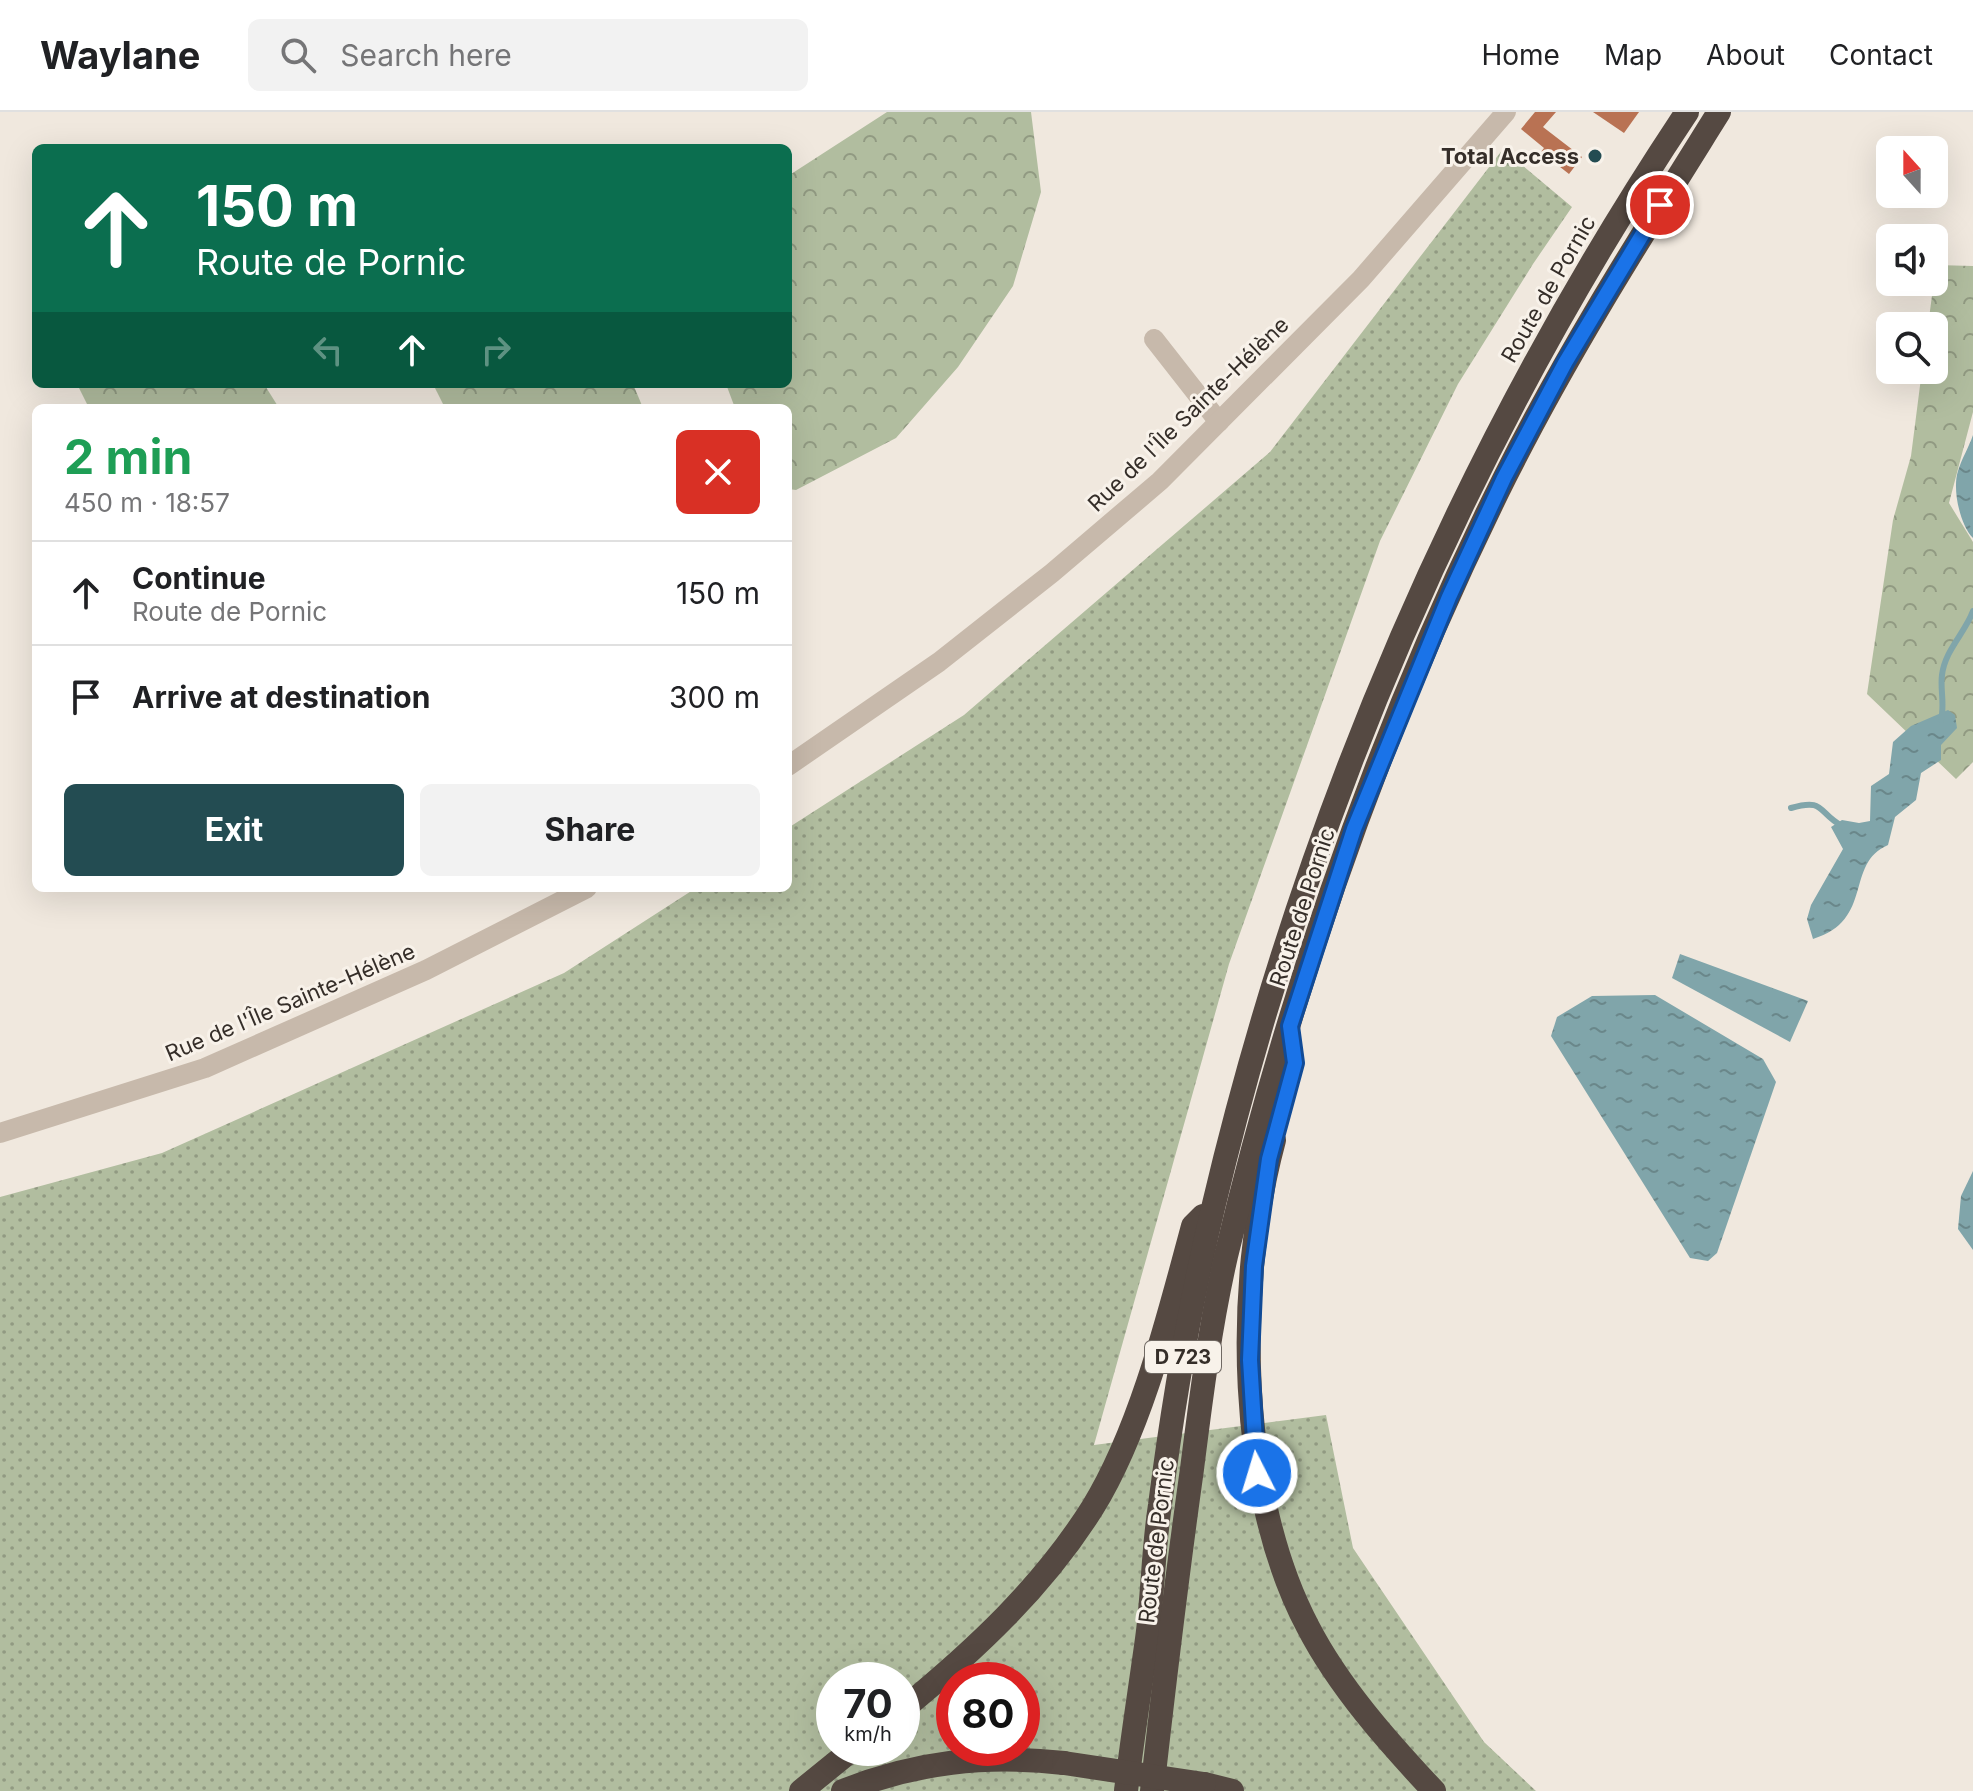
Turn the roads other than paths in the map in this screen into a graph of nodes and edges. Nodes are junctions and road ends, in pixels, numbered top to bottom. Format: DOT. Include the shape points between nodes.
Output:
graph roads {
  1 [pos="1506,112"];
  2 [pos="1687,112"];
  3 [pos="1719,112"];
  4 [pos="1154,339"];
  5 [pos="1219,422"];
  6 [pos="792,763"];
  7 [pos="579,892"];
  8 [pos="1290,1026"];
  9 [pos="0,1133"];
  10 [pos="1213,1206"];
  11 [pos="1159,1509"];
  12 [pos="920,1695"];
  13 [pos="832,1766"];
  14 [pos="801,1791"];
  15 [pos="843,1791"];
  16 [pos="1112,1791"];
  17 [pos="1126,1791"];
  18 [pos="1152,1791"];
  19 [pos="1232,1791"];
  20 [pos="1434,1791"];
  1 -- 5 [label="street, Rue de l'Île Sainte-Hélène" via="1361,279"];
  2 -- 10 [label="highway, Route de Pornic / D 723" via="1595,257 1510,408 1402,632 1298,907"];
  3 -- 8 [label="highway, Route de Pornic / D 723" via="1572,350 1504,478 1366,800"];
  4 -- 5 [label="street"];
  5 -- 6 [label="street, Rue de l'Île Sainte-Hélène" via="1160,481 1052,573 939,662"];
  7 -- 9 [label="street, Rue de l'Île Sainte-Hélène" via="426,970 205,1068"];
  8 -- 18 [label="highway, Route de Pornic / D 723" via="1218,1301"];
  8 -- 20 [label="highway" via="1295,1063 1269,1159 1254,1266 1250,1360 1257,1473 1276,1550 1308,1627 1397,1752"];
  10 -- 11 [label="highway, Route de Pornic / D 723"];
  10 -- 12 [label="highway" via="1193,1226 1167,1322 1128,1432 1095,1504 1059,1557 1008,1615"];
  11 -- 16 [label="highway, D 723"];
  11 -- 17 [label="highway, Route de Pornic / D 723"];
  13 -- 14 [label="highway"];
  15 -- 19 [label="highway, bridge" via="895,1771 939,1762 1019,1758"];
}
